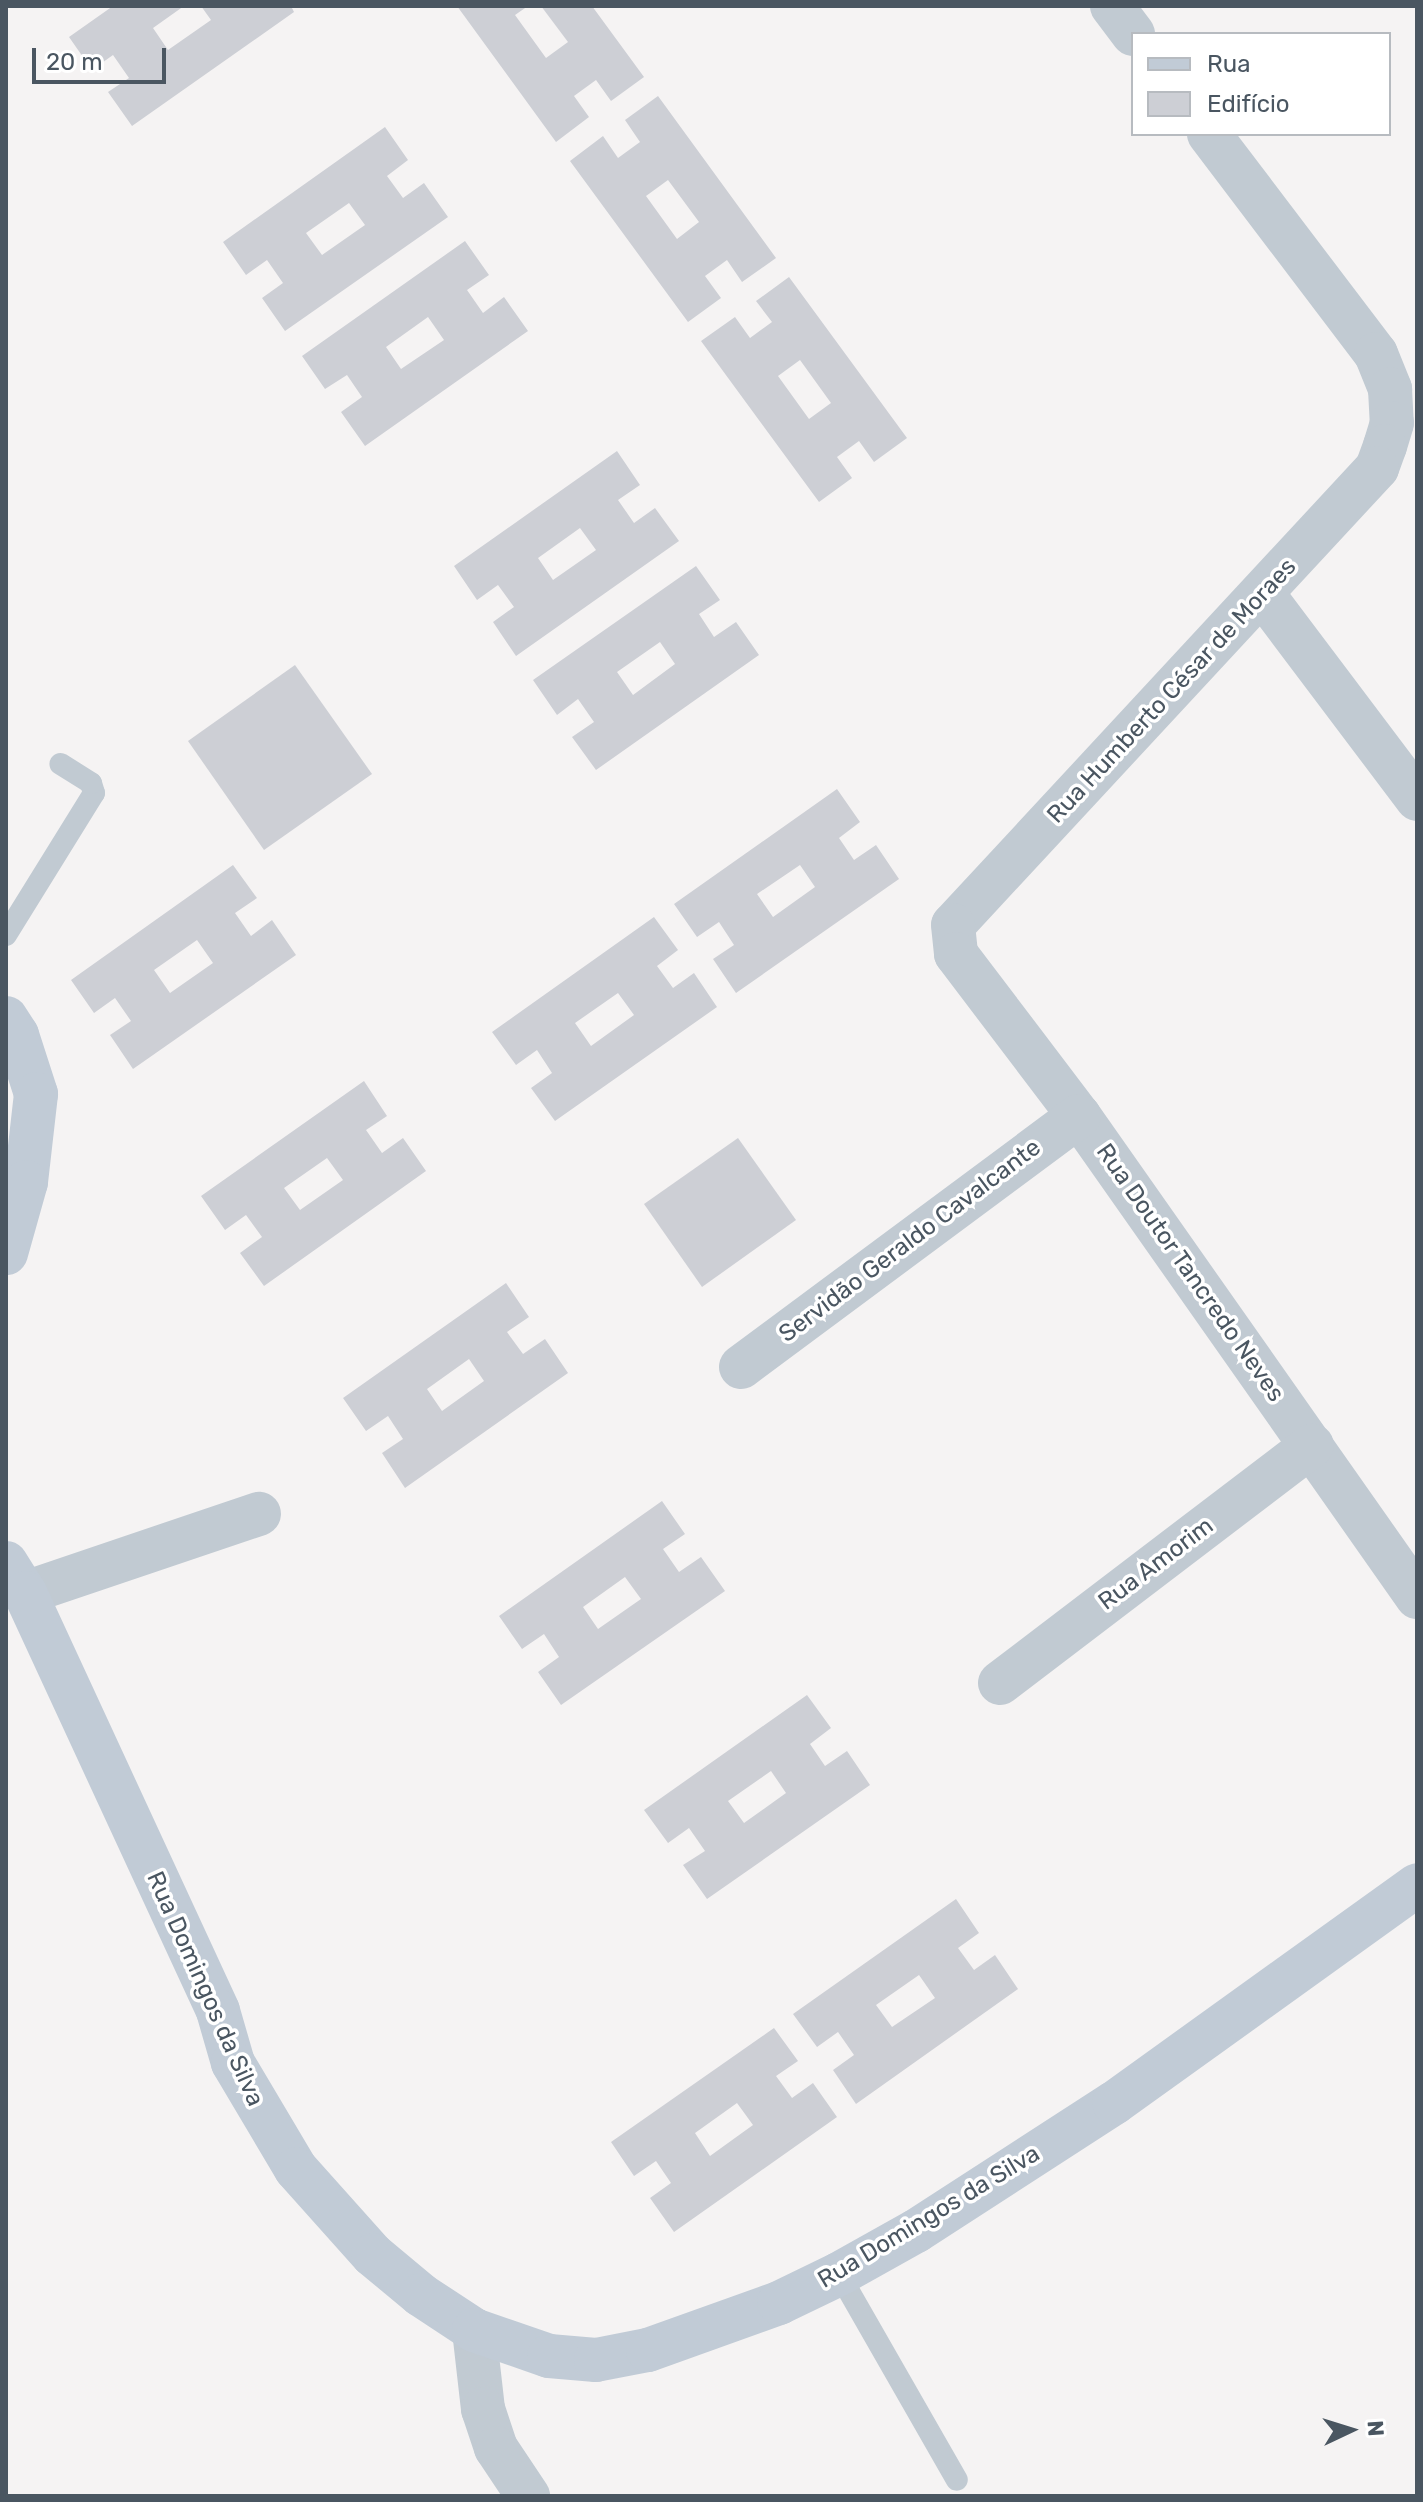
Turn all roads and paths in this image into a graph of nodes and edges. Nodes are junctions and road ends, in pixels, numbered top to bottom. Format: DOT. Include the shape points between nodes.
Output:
graph roads {
  1 [pos="1112,6"];
  2 [pos="1132,32"];
  3 [pos="1211,136"];
  4 [pos="1262,593"];
  5 [pos="61,764"];
  6 [pos="1417,799"];
  7 [pos="6,935"];
  8 [pos="956,954"];
  9 [pos="6,1018"];
  10 [pos="1079,1116"];
  11 [pos="6,1253"];
  12 [pos="741,1367"];
  13 [pos="1312,1445"];
  14 [pos="259,1514"];
  15 [pos="16,1578"];
  16 [pos="1417,1597"];
  17 [pos="1000,1683"];
  18 [pos="1417,1885"];
  19 [pos="839,2274"];
  20 [pos="474,2330"];
  21 [pos="957,2480"];
  22 [pos="528,2496"];
  1 -- 2 [label="street"];
  3 -- 4 [label="street, Rua Humberto César de Moraes" via="1376,354 1390,389 1392,423 1377,468"];
  4 -- 6 [label="street"];
  4 -- 8 [label="street, Rua Humberto César de Moraes" via="953,925"];
  5 -- 7 [label="lane" via="91,783 89,808"];
  8 -- 10 [label="street, Rua Doutor Tancredo Neves"];
  9 -- 11 [label="street" via="36,1094 26,1182"];
  10 -- 12 [label="street, Servidão Geraldo Cavalcante"];
  10 -- 13 [label="street, Rua Doutor Tancredo Neves"];
  13 -- 16 [label="street, Rua Doutor Tancredo Neves"];
  13 -- 17 [label="street, Rua Amorim"];
  14 -- 15 [label="street"];
  15 -- 20 [label="street, Rua Domingos da Silva" via="218,2011 233,2063 264,2119 296,2169 373,2255"];
  18 -- 19 [label="street, Rua Domingos da Silva" via="1102,2112"];
  19 -- 20 [label="street, Rua Domingos da Silva" via="715,2328 596,2360 549,2356"];
  19 -- 21 [label="lane"];
  20 -- 22 [label="street" via="483,2409 496,2448"];
}
